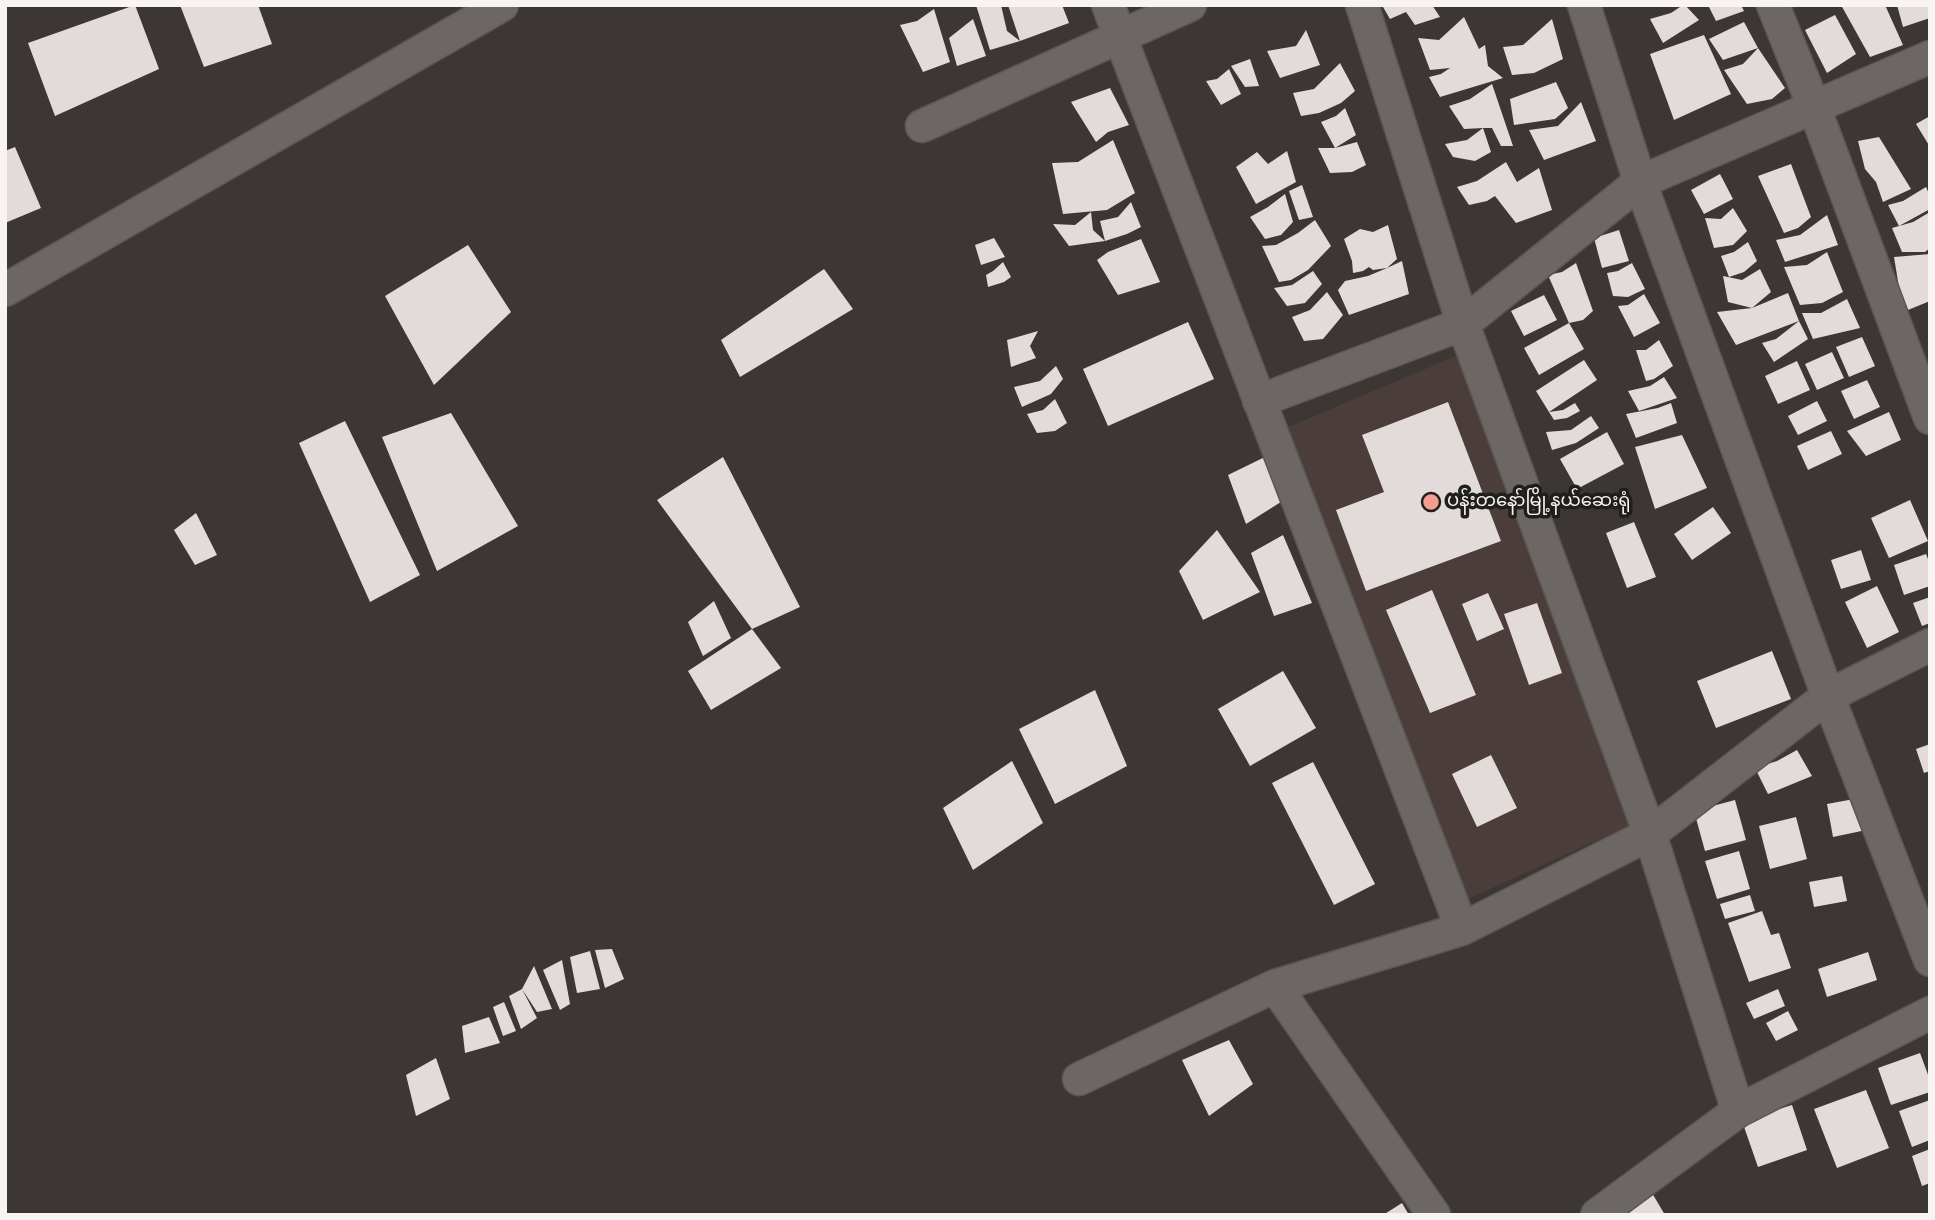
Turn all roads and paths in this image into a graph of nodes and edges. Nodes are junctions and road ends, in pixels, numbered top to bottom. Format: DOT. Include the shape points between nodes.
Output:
graph roads {
  1 [pos="502,5"];
  2 [pos="1108,5"];
  3 [pos="1189,5"];
  4 [pos="1362,5"];
  5 [pos="1584,5"];
  6 [pos="1773,5"];
  7 [pos="1120,36"];
  8 [pos="1930,57"];
  9 [pos="1814,107"];
  10 [pos="922,126"];
  11 [pos="1640,182"];
  12 [pos="5,290"];
  13 [pos="1463,324"];
  14 [pos="1259,401"];
  15 [pos="1930,418"];
  16 [pos="1930,645"];
  17 [pos="1829,696"];
  18 [pos="1650,834"];
  19 [pos="1462,929"];
  20 [pos="1930,960"];
  21 [pos="1275,986"];
  22 [pos="1930,1013"];
  23 [pos="1079,1079"];
  24 [pos="1738,1111"];
  25 [pos="1434,1215"];
  26 [pos="1597,1215"];
  1 -- 12 [label="street"];
  2 -- 7 [label="street"];
  3 -- 7 [label="street"];
  4 -- 13 [label="street"];
  5 -- 11 [label="street"];
  6 -- 9 [label="street"];
  7 -- 10 [label="street"];
  7 -- 14 [label="street"];
  8 -- 9 [label="street"];
  9 -- 11 [label="street"];
  9 -- 15 [label="street"];
  11 -- 13 [label="street"];
  11 -- 17 [label="street"];
  13 -- 14 [label="street"];
  13 -- 18 [label="street"];
  14 -- 19 [label="street"];
  16 -- 17 [label="street"];
  17 -- 18 [label="street"];
  17 -- 20 [label="street"];
  18 -- 19 [label="street"];
  18 -- 24 [label="street"];
  19 -- 21 [label="street"];
  21 -- 23 [label="street"];
  21 -- 25 [label="street"];
  22 -- 24 [label="street"];
  24 -- 26 [label="street"];
}
